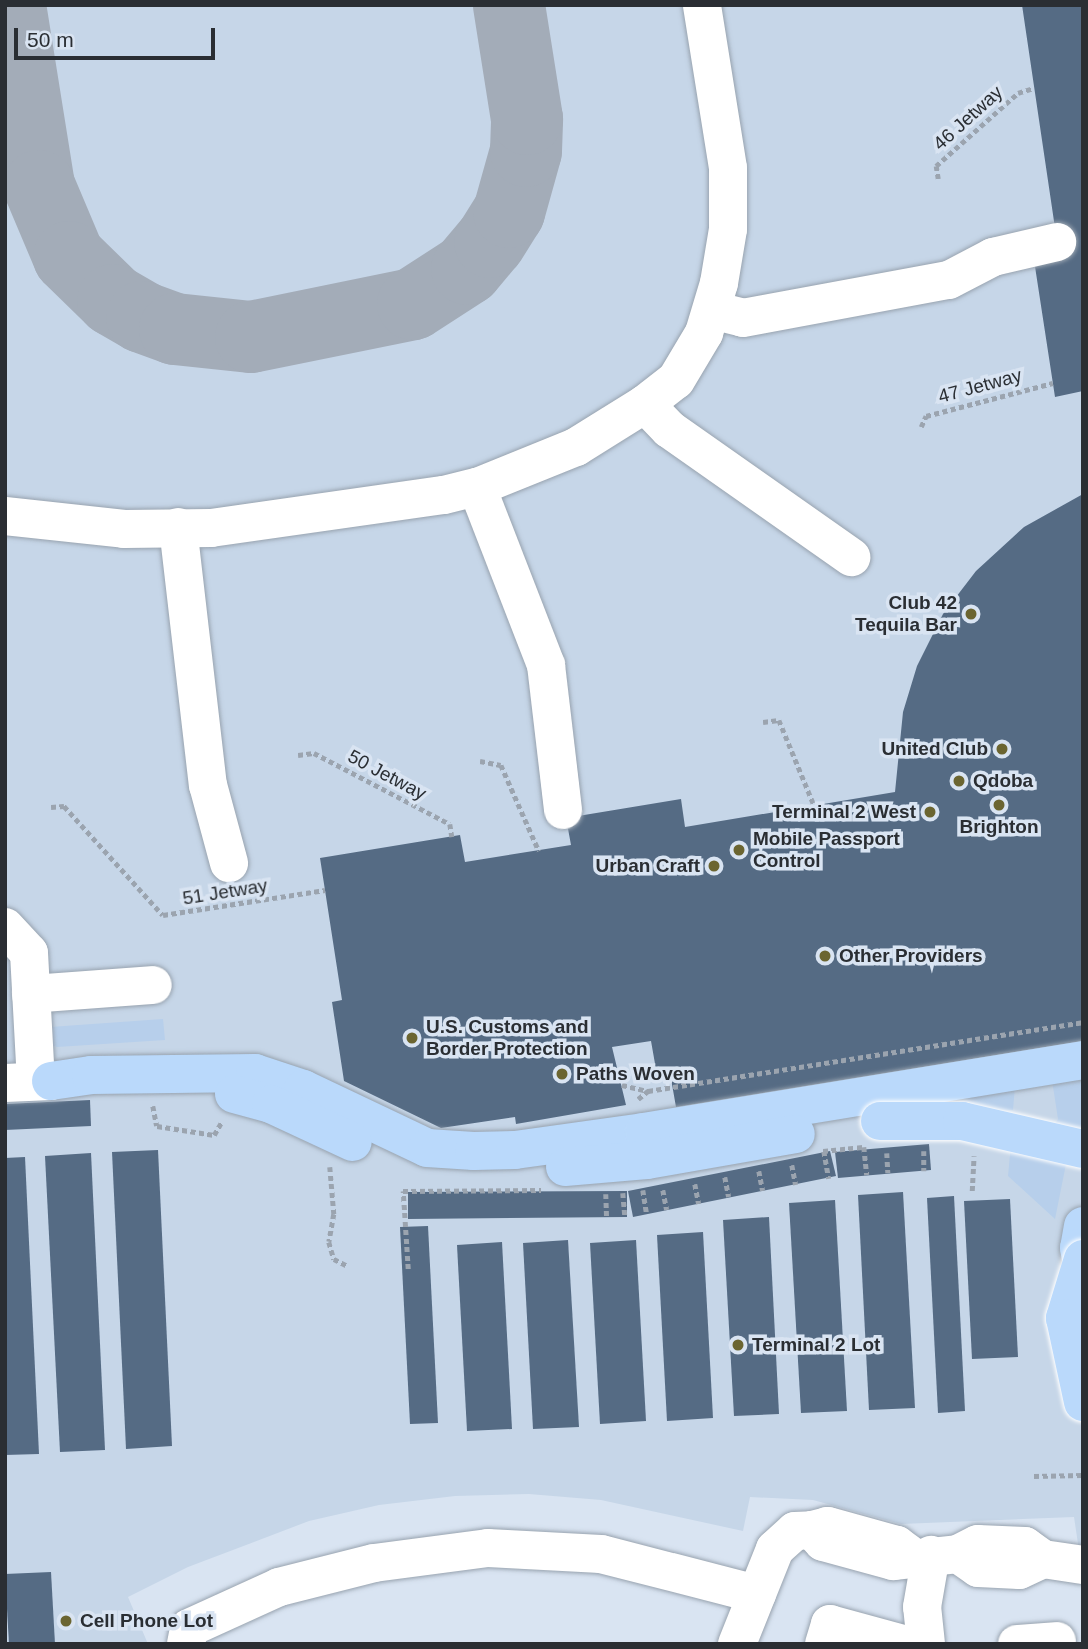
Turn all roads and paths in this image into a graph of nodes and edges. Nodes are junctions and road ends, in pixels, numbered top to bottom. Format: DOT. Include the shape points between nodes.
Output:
graph roads {
  1 [pos="702,5"];
  2 [pos="1033,88"];
  3 [pos="938,180"];
  4 [pos="1057,242"];
  5 [pos="712,310"];
  6 [pos="1053,383"];
  7 [pos="645,404"];
  8 [pos="921,427"];
  9 [pos="477,487"];
  10 [pos="5,516"];
  11 [pos="178,527"];
  12 [pos="851,557"];
  13 [pos="763,722"];
  14 [pos="298,755"];
  15 [pos="480,761"];
  16 [pos="814,805"];
  17 [pos="51,807"];
  18 [pos="563,810"];
  19 [pos="452,837"];
  20 [pos="539,850"];
  21 [pos="229,863"];
  22 [pos="325,890"];
  23 [pos="5,927"];
  24 [pos="153,985"];
  25 [pos="31,994"];
  26 [pos="1083,1022"];
  27 [pos="1083,1060"];
  28 [pos="31,1082"];
  29 [pos="622,1085"];
  30 [pos="140,1101"];
  31 [pos="226,1114"];
  32 [pos="877,1138"];
  33 [pos="923,1143"];
  34 [pos="1083,1149"];
  35 [pos="824,1151"];
  36 [pos="790,1157"];
  37 [pos="318,1161"];
  38 [pos="757,1163"];
  39 [pos="724,1169"];
  40 [pos="924,1171"];
  41 [pos="888,1173"];
  42 [pos="867,1175"];
  43 [pos="693,1176"];
  44 [pos="829,1179"];
  45 [pos="661,1182"];
  46 [pos="796,1185"];
  47 [pos="642,1186"];
  48 [pos="623,1189"];
  49 [pos="606,1190"];
  50 [pos="763,1191"];
  51 [pos="729,1198"];
  52 [pos="699,1204"];
  53 [pos="667,1210"];
  54 [pos="647,1214"];
  55 [pos="625,1217"];
  56 [pos="607,1218"];
  57 [pos="1082,1251"];
  58 [pos="348,1266"];
  59 [pos="1083,1402"];
  60 [pos="1083,1475"];
  61 [pos="1034,1476"];
  62 [pos="934,1555"];
  63 [pos="1043,1559"];
  64 [pos="1083,1565"];
  65 [pos="757,1594"];
  66 [pos="1057,1641"];
  67 [pos="186,1644"];
  68 [pos="737,1644"];
  69 [pos="824,1644"];
  70 [pos="903,1644"];
  71 [pos="926,1644"];
  72 [pos="1017,1644"];
  1 -- 5 [label="lane" via="730,199"];
  2 -- 3 [label="path, 46 Jetway" via="1018,93 936,166"];
  4 -- 5 [label="lane" via="993,257 949,280 743,318"];
  5 -- 7 [label="lane" via="676,380"];
  6 -- 8 [label="path, 47 Jetway" via="926,415"];
  7 -- 9 [label="lane" via="576,447"];
  7 -- 12 [label="lane" via="668,429"];
  9 -- 11 [label="lane" via="258,523"];
  9 -- 18 [label="lane" via="546,665"];
  10 -- 11 [label="lane" via="124,529"];
  11 -- 21 [label="lane" via="208,785"];
  13 -- 16 [label="path" via="779,720"];
  14 -- 19 [label="path, 50 Jetway" via="314,753 450,824"];
  15 -- 20 [label="path" via="501,765"];
  17 -- 22 [label="path, 51 Jetway" via="64,806 163,915"];
  23 -- 25 [label="lane" via="29,953"];
  24 -- 25 [label="lane"];
  25 -- 28 [label="lane"];
  26 -- 29 [label="path" via="648,1091"];
  27 -- 28 [label="main road" via="632,1134 474,1151 427,1148 303,1089 255,1073 91,1075"];
  28 -- 32 [label="main road" via="139,1093 210,1092 249,1097 408,1165 458,1174"];
  30 -- 31 [label="path" via="152,1101 157,1126 214,1135"];
  32 -- 34 [label="main road, bridge" via="962,1122"];
  32 -- 41 [label="path"];
  32 -- 42 [label="path"];
  33 -- 40 [label="path"];
  35 -- 44 [label="path"];
  36 -- 46 [label="path"];
  37 -- 58 [label="path" via="330,1167 334,1214 329,1242 334,1259"];
  38 -- 50 [label="path"];
  39 -- 51 [label="path"];
  43 -- 52 [label="path"];
  45 -- 53 [label="path"];
  47 -- 54 [label="path"];
  48 -- 55 [label="path"];
  49 -- 56 [label="path"];
  57 -- 59 [label="main road, bridge" via="1065,1318"];
  60 -- 61 [label="path"];
  62 -- 63 [label="lane" via="978,1568 1019,1570"];
  62 -- 63 [label="lane" via="978,1544 1025,1546"];
  62 -- 65 [label="lane" via="828,1527 812,1530 783,1538"];
  62 -- 71 [label="lane" via="922,1607"];
  63 -- 64 [label="lane"];
  65 -- 67 [label="lane" via="601,1554 488,1548 374,1563 279,1587 189,1628"];
  65 -- 68 [label="lane"];
  66 -- 72 [label="lane"];
  69 -- 70 [label="lane" via="830,1624"];
}
